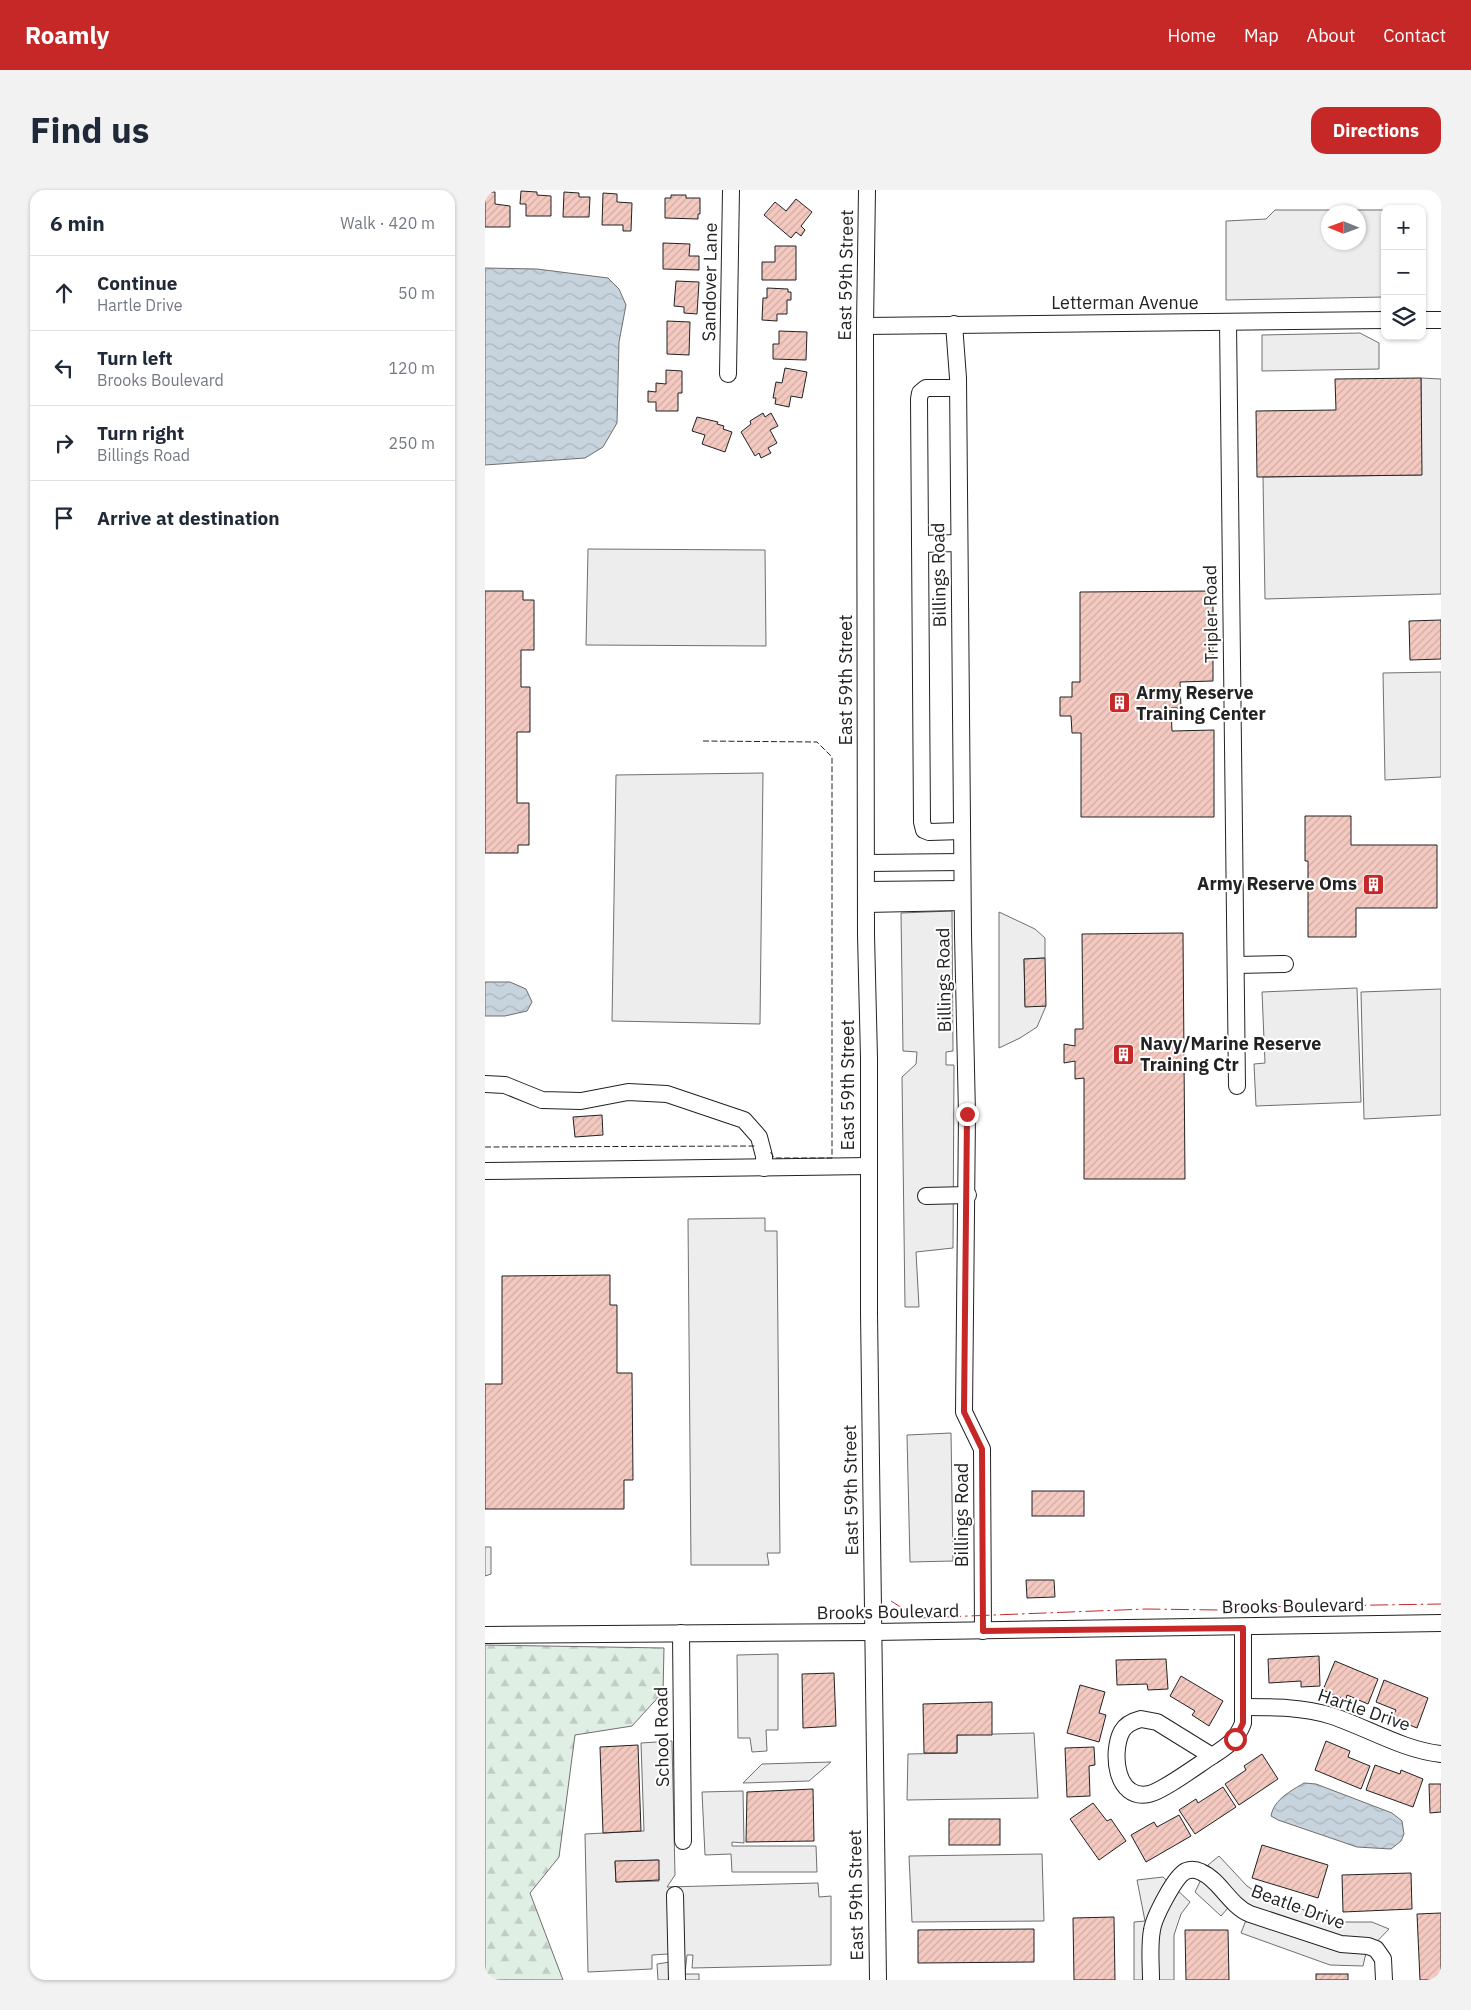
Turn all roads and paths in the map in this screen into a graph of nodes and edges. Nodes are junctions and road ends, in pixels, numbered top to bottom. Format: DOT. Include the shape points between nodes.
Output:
graph roads {
  1 [pos="731,190"];
  2 [pos="867,190"];
  3 [pos="1381,320"];
  4 [pos="1228,322"];
  5 [pos="954,324"];
  6 [pos="865,326"];
  7 [pos="728,374"];
  8 [pos="958,388"];
  9 [pos="959,543"];
  10 [pos="920,544"];
  11 [pos="962,831"];
  12 [pos="962,862"];
  13 [pos="866,863"];
  14 [pos="962,896"];
  15 [pos="866,897"];
  16 [pos="1285,964"];
  17 [pos="1236,965"];
  18 [pos="485,1084"];
  19 [pos="1237,1086"];
  20 [pos="868,1166"];
  21 [pos="764,1168"];
  22 [pos="485,1171"];
  23 [pos="968,1195"];
  24 [pos="926,1196"];
  25 [pos="1441,1623"];
  26 [pos="1243,1628"];
  27 [pos="983,1631"];
  28 [pos="873,1632"];
  29 [pos="681,1633"];
  30 [pos="485,1635"];
  31 [pos="1244,1707"];
  32 [pos="1441,1754"];
  33 [pos="1212,1756"];
  34 [pos="683,1841"];
  35 [pos="675,1896"];
  36 [pos="677,1980"];
  37 [pos="877,1980"];
  38 [pos="1151,1980"];
  39 [pos="1384,1980"];
  1 -- 7 [label="street, Sandover Lane"];
  2 -- 6 [label="street, East 59th Street"];
  3 -- 4 [label="street, Letterman Avenue"];
  4 -- 5 [label="street, Letterman Avenue"];
  4 -- 17 [label="street, Tripler Road"];
  5 -- 6 [label="street, Letterman Avenue"];
  5 -- 8 [label="street, Billings Road"];
  6 -- 13 [label="street, East 59th Street"];
  8 -- 9 [label="street, Billings Road"];
  8 -- 10 [label="street" via="926,388 920,393"];
  9 -- 10 [label="street"];
  9 -- 11 [label="street, Billings Road"];
  10 -- 11 [label="street" via="922,822 924,830 929,832"];
  11 -- 12 [label="street, Billings Road"];
  12 -- 13 [label="street"];
  12 -- 14 [label="street, Billings Road"];
  13 -- 15 [label="street, East 59th Street"];
  14 -- 15 [label="street"];
  14 -- 23 [label="street, Billings Road"];
  15 -- 20 [label="street, East 59th Street"];
  16 -- 17 [label="street"];
  17 -- 19 [label="street, Tripler Road"];
  18 -- 21 [label="street" via="505,1085 542,1100 581,1101 628,1092 667,1094 744,1120 759,1137"];
  20 -- 21 [label="street"];
  20 -- 28 [label="street, East 59th Street"];
  21 -- 22 [label="street"];
  23 -- 24 [label="street"];
  23 -- 27 [label="street, Billings Road" via="964,1412 982,1449"];
  25 -- 26 [label="street, Brooks Boulevard"];
  26 -- 27 [label="street, Brooks Boulevard"];
  26 -- 31 [label="street"];
  27 -- 28 [label="street, Brooks Boulevard"];
  28 -- 29 [label="street, Brooks Boulevard"];
  28 -- 37 [label="street, East 59th Street"];
  29 -- 30 [label="street, Brooks Boulevard"];
  29 -- 34 [label="street, School Road"];
  31 -- 32 [label="street, Hartle Drive" via="1285,1707 1317,1712 1419,1750"];
  31 -- 33 [label="street" via="1238,1736"];
  33 -- 33 [label="street" via="1157,1722 1141,1719 1127,1725 1119,1738 1118,1774 1128,1790 1149,1794"];
  35 -- 36 [label="street"];
  38 -- 39 [label="street, Beatle Drive" via="1151,1931 1155,1918 1178,1877 1195,1870 1207,1875 1244,1912 1341,1944 1376,1949 1383,1959"];
}
